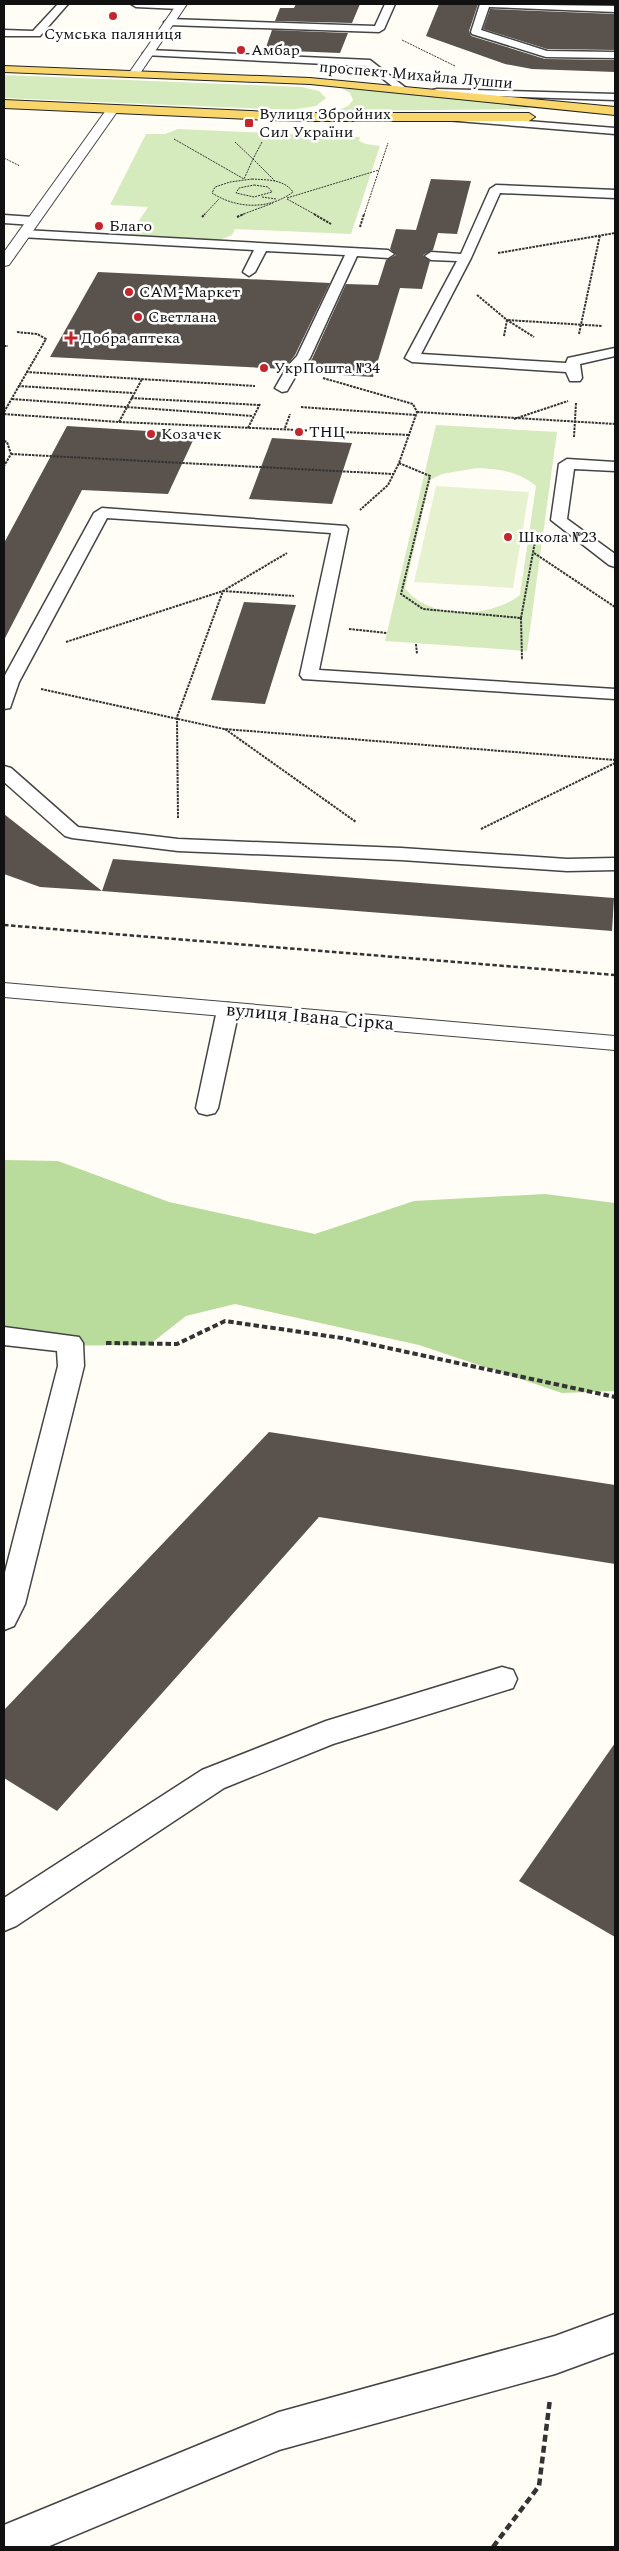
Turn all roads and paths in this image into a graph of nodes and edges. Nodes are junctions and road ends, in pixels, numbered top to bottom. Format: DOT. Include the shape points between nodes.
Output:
graph roads {
  1 [pos="63,4"];
  2 [pos="136,4"];
  3 [pos="390,4"];
  4 [pos="485,4"];
  5 [pos="181,5"];
  6 [pos="615,8"];
  7 [pos="169,22"];
  8 [pos="379,29"];
  9 [pos="4,33"];
  10 [pos="148,53"];
  11 [pos="615,55"];
  12 [pos="456,66"];
  13 [pos="4,69"];
  14 [pos="135,73"];
  15 [pos="310,82"];
  16 [pos="401,88"];
  17 [pos="437,92"];
  18 [pos="615,97"];
  19 [pos="4,104"];
  20 [pos="113,110"];
  21 [pos="615,111"];
  22 [pos="615,116"];
  23 [pos="295,117"];
  24 [pos="439,117"];
  25 [pos="615,131"];
  26 [pos="390,137"];
  27 [pos="173,138"];
  28 [pos="262,141"];
  29 [pos="235,142"];
  30 [pos="4,158"];
  31 [pos="253,159"];
  32 [pos="20,166"];
  33 [pos="379,170"];
  34 [pos="244,179"];
  35 [pos="275,181"];
  36 [pos="246,186"];
  37 [pos="615,194"];
  38 [pos="262,197"];
  39 [pos="286,198"];
  40 [pos="4,219"];
  41 [pos="233,219"];
  42 [pos="33,221"];
  43 [pos="615,233"];
  44 [pos="24,234"];
  45 [pos="600,236"];
  46 [pos="356,237"];
  47 [pos="261,248"];
  48 [pos="352,253"];
  49 [pos="388,254"];
  50 [pos="431,256"];
  51 [pos="465,258"];
  52 [pos="4,262"];
  53 [pos="248,272"];
  54 [pos="455,277"];
  55 [pos="507,320"];
  56 [pos="581,325"];
  57 [pos="607,327"];
  58 [pos="16,332"];
  59 [pos="4,346"];
  60 [pos="8,346"];
  61 [pos="615,352"];
  62 [pos="303,358"];
  63 [pos="498,364"];
  64 [pos="574,369"];
  65 [pos="26,372"];
  66 [pos="142,379"];
  67 [pos="18,386"];
  68 [pos="279,393"];
  69 [pos="133,394"];
  70 [pos="130,398"];
  71 [pos="12,399"];
  72 [pos="576,399"];
  73 [pos="259,405"];
  74 [pos="5,406"];
  75 [pos="293,406"];
  76 [pos="124,407"];
  77 [pos="4,413"];
  78 [pos="416,413"];
  79 [pos="576,413"];
  80 [pos="253,416"];
  81 [pos="512,420"];
  82 [pos="119,422"];
  83 [pos="575,422"];
  84 [pos="615,424"];
  85 [pos="248,428"];
  86 [pos="285,428"];
  87 [pos="410,435"];
  88 [pos="4,441"];
  89 [pos="11,454"];
  90 [pos="399,463"];
  91 [pos="4,466"];
  92 [pos="615,466"];
  93 [pos="393,474"];
  94 [pos="340,529"];
  95 [pos="534,553"];
  96 [pos="615,562"];
  97 [pos="223,591"];
  98 [pos="325,599"];
  99 [pos="615,607"];
  100 [pos="319,626"];
  101 [pos="387,633"];
  102 [pos="25,655"];
  103 [pos="7,682"];
  104 [pos="527,688"];
  105 [pos="615,694"];
  106 [pos="4,704"];
  107 [pos="177,717"];
  108 [pos="224,729"];
  109 [pos="615,761"];
  110 [pos="4,772"];
  111 [pos="178,844"];
  112 [pos="401,854"];
  113 [pos="429,855"];
  114 [pos="615,864"];
  115 [pos="4,925"];
  116 [pos="615,974"];
  117 [pos="4,990"];
  118 [pos="228,1010"];
  119 [pos="615,1043"];
  120 [pos="208,1108"];
  121 [pos="4,1336"];
  122 [pos="70,1343"];
  123 [pos="615,1397"];
  124 [pos="6,1608"];
  125 [pos="502,1679"];
  126 [pos="4,1916"];
  127 [pos="615,2333"];
  128 [pos="556,2355"];
  129 [pos="4,2545"];
  130 [pos="493,2547"];
  1 -- 9 [label="lane" via="36,34"];
  2 -- 5 [label="lane"];
  3 -- 8 [label="lane"];
  4 -- 6 [label="lane"];
  4 -- 11 [label="lane" via="476,32 546,54"];
  5 -- 7 [label="street"];
  7 -- 8 [label="lane"];
  7 -- 10 [label="street"];
  8 -- 12 [label="path"];
  10 -- 14 [label="street"];
  10 -- 16 [label="lane" via="370,63"];
  13 -- 14 [label="main road, проспект Михайла Лушпи"];
  14 -- 15 [label="main road, проспект Михайла Лушпи"];
  15 -- 16 [label="main road, проспект Михайла Лушпи"];
  15 -- 23 [label="main road" via="338,99 313,114"];
  16 -- 17 [label="main road, проспект Михайла Лушпи"];
  17 -- 18 [label="lane"];
  17 -- 21 [label="main road, проспект Михайла Лушпи"];
  19 -- 20 [label="main road, проспект Михайла Лушпи"];
  20 -- 23 [label="main road, проспект Михайла Лушпи"];
  20 -- 42 [label="street"];
  22 -- 24 [label="main road, проспект Михайла Лушпи"];
  23 -- 24 [label="main road, проспект Михайла Лушпи"];
  24 -- 25 [label="lane"];
  26 -- 33 [label="path"];
  27 -- 34 [label="path"];
  28 -- 31 [label="path"];
  29 -- 31 [label="path"];
  30 -- 32 [label="path"];
  31 -- 34 [label="path"];
  31 -- 35 [label="path"];
  33 -- 39 [label="path"];
  33 -- 46 [label="path"];
  34 -- 35 [label="path"];
  34 -- 36 [label="path"];
  34 -- 39 [label="path" via="221,184 212,193 225,201 248,204 265,204"];
  35 -- 39 [label="path" via="288,186 293,192"];
  36 -- 38 [label="path" via="272,190"];
  36 -- 38 [label="path" via="236,193"];
  37 -- 51 [label="lane" via="496,190"];
  38 -- 39 [label="path" via="268,200"];
  39 -- 41 [label="path"];
  39 -- 46 [label="path"];
  40 -- 42 [label="lane"];
  42 -- 44 [label="street"];
  43 -- 45 [label="path"];
  44 -- 47 [label="lane"];
  44 -- 52 [label="street"];
  45 -- 51 [label="path"];
  45 -- 56 [label="path"];
  46 -- 48 [label="path"];
  47 -- 48 [label="lane"];
  47 -- 53 [label="lane"];
  48 -- 49 [label="lane"];
  48 -- 62 [label="lane"];
  50 -- 51 [label="lane"];
  51 -- 54 [label="lane"];
  54 -- 55 [label="path"];
  54 -- 63 [label="lane" via="412,358"];
  55 -- 56 [label="path"];
  55 -- 63 [label="path"];
  55 -- 64 [label="path"];
  56 -- 57 [label="path"];
  56 -- 64 [label="path"];
  58 -- 65 [label="path" via="37,334 46,339"];
  59 -- 60 [label="path"];
  61 -- 64 [label="lane"];
  62 -- 68 [label="lane"];
  62 -- 78 [label="path" via="320,377 413,404"];
  63 -- 64 [label="lane"];
  65 -- 66 [label="path"];
  65 -- 67 [label="path"];
  66 -- 68 [label="path"];
  66 -- 69 [label="path"];
  67 -- 69 [label="path"];
  67 -- 71 [label="path"];
  68 -- 73 [label="path"];
  68 -- 75 [label="path"];
  69 -- 70 [label="path"];
  70 -- 73 [label="path"];
  70 -- 76 [label="path"];
  71 -- 74 [label="path"];
  71 -- 76 [label="path"];
  72 -- 81 [label="path"];
  73 -- 80 [label="path"];
  74 -- 77 [label="path"];
  75 -- 78 [label="path"];
  75 -- 86 [label="path"];
  76 -- 80 [label="path"];
  76 -- 82 [label="path"];
  77 -- 82 [label="path"];
  78 -- 81 [label="path"];
  78 -- 87 [label="path"];
  79 -- 83 [label="path"];
  80 -- 85 [label="path"];
  81 -- 83 [label="path"];
  82 -- 85 [label="path"];
  83 -- 84 [label="path"];
  85 -- 86 [label="path"];
  86 -- 87 [label="path"];
  87 -- 90 [label="path"];
  88 -- 89 [label="path" via="8,442"];
  89 -- 91 [label="path"];
  89 -- 93 [label="path"];
  90 -- 93 [label="path"];
  90 -- 104 [label="path" via="430,476 401,594 423,609 521,618 520,650"];
  92 -- 96 [label="lane" via="567,464 559,520"];
  93 -- 94 [label="path" via="388,484"];
  94 -- 97 [label="path" via="306,541"];
  94 -- 98 [label="lane"];
  94 -- 102 [label="lane" via="102,513"];
  95 -- 99 [label="path"];
  97 -- 98 [label="path"];
  97 -- 102 [label="path"];
  97 -- 107 [label="path"];
  98 -- 100 [label="lane"];
  100 -- 101 [label="path"];
  100 -- 104 [label="lane" via="309,675"];
  102 -- 103 [label="lane"];
  103 -- 106 [label="lane"];
  103 -- 107 [label="path"];
  104 -- 105 [label="lane"];
  107 -- 108 [label="path"];
  107 -- 111 [label="path"];
  108 -- 109 [label="path"];
  108 -- 112 [label="path"];
  109 -- 113 [label="path"];
  110 -- 111 [label="lane" via="72,832"];
  111 -- 112 [label="lane"];
  112 -- 113 [label="lane"];
  113 -- 114 [label="lane"];
  115 -- 116 [label="path"];
  117 -- 118 [label="street, вулиця Івана Сірка"];
  118 -- 119 [label="street, вулиця Івана Сірка"];
  118 -- 120 [label="lane"];
  121 -- 122 [label="lane"];
  122 -- 123 [label="path" via="177,1344 224,1321 342,1338"];
  122 -- 124 [label="lane" via="71,1366"];
  125 -- 126 [label="lane" via="326,1734 213,1779"];
  127 -- 128 [label="lane"];
  128 -- 129 [label="lane" via="279,2431"];
  128 -- 130 [label="path" via="539,2486"];
}
